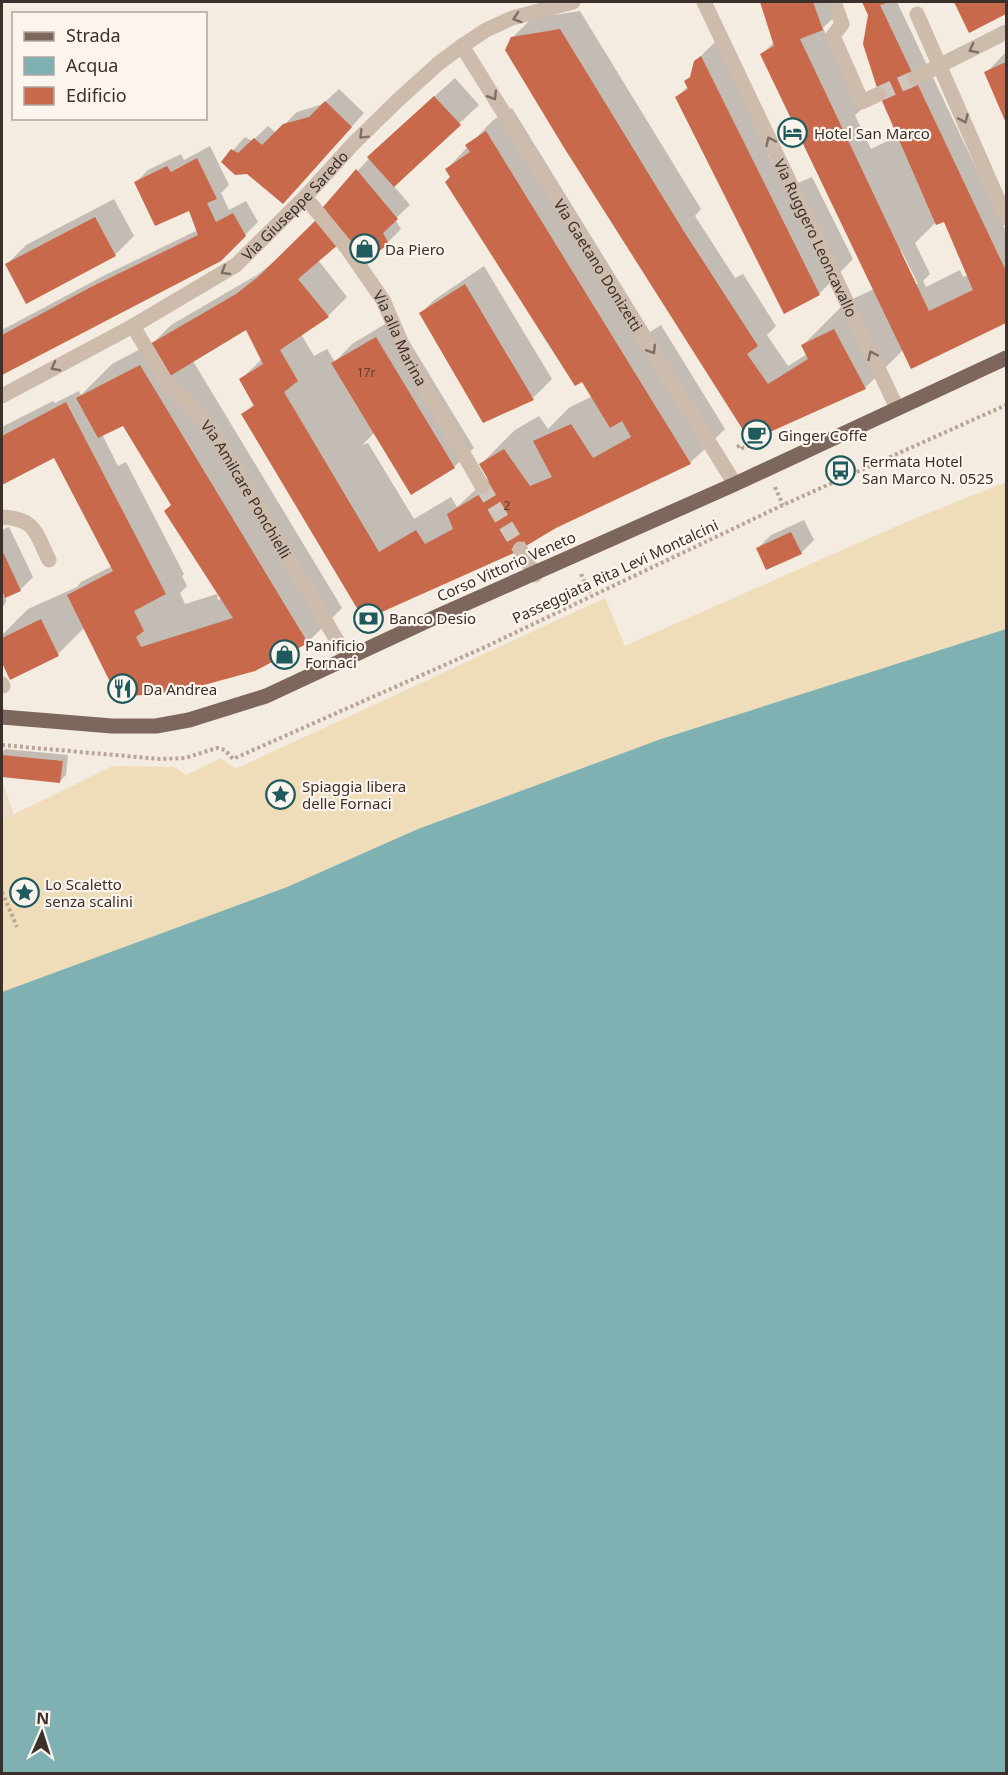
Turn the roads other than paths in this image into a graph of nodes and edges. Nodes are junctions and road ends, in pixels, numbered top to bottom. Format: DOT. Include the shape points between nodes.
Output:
graph roads {
  1 [pos="573,2"];
  2 [pos="704,2"];
  3 [pos="834,2"];
  4 [pos="917,14"];
  5 [pos="1006,32"];
  6 [pos="462,46"];
  7 [pos="940,66"];
  8 [pos="915,78"];
  9 [pos="879,94"];
  10 [pos="305,197"];
  11 [pos="1006,218"];
  12 [pos="133,326"];
  13 [pos="1006,358"];
  14 [pos="2,396"];
  15 [pos="897,408"];
  16 [pos="735,484"];
  17 [pos="482,486"];
  18 [pos="2,517"];
  19 [pos="520,549"];
  20 [pos="49,560"];
  21 [pos="535,575"];
  22 [pos="348,659"];
  23 [pos="2,717"];
  1 -- 6 [label="street, Via Giuseppe Saredo, one-way" via="512,18"];
  15 -- 2 [label="street, Via Ruggero Leoncavallo, one-way"];
  3 -- 9 [label="street" via="842,24 833,36 862,102"];
  4 -- 7 [label="street"];
  5 -- 7 [label="street, one-way"];
  6 -- 10 [label="street, Via Giuseppe Saredo, one-way" via="398,100"];
  6 -- 16 [label="street, Via Gaetano Donizetti, one-way"];
  7 -- 8 [label="street"];
  7 -- 11 [label="street, one-way"];
  10 -- 12 [label="street, Via Giuseppe Saredo, one-way" via="236,265"];
  10 -- 17 [label="street, Via alla Marina" via="383,300 408,357"];
  12 -- 14 [label="street, Via Giuseppe Saredo, one-way"];
  12 -- 22 [label="street, Via Amilcare Ponchielli" via="168,385 187,400 217,438"];
  13 -- 15 [label="main road, Corso Vittorio Veneto"];
  15 -- 16 [label="main road, Corso Vittorio Veneto"];
  16 -- 21 [label="main road, Corso Vittorio Veneto"];
  18 -- 20 [label="street" via="30,523"];
  19 -- 21 [label="street"];
  21 -- 22 [label="main road, Corso Vittorio Veneto"];
  22 -- 23 [label="main road, Corso Vittorio Veneto" via="266,696 156,726"];
}
